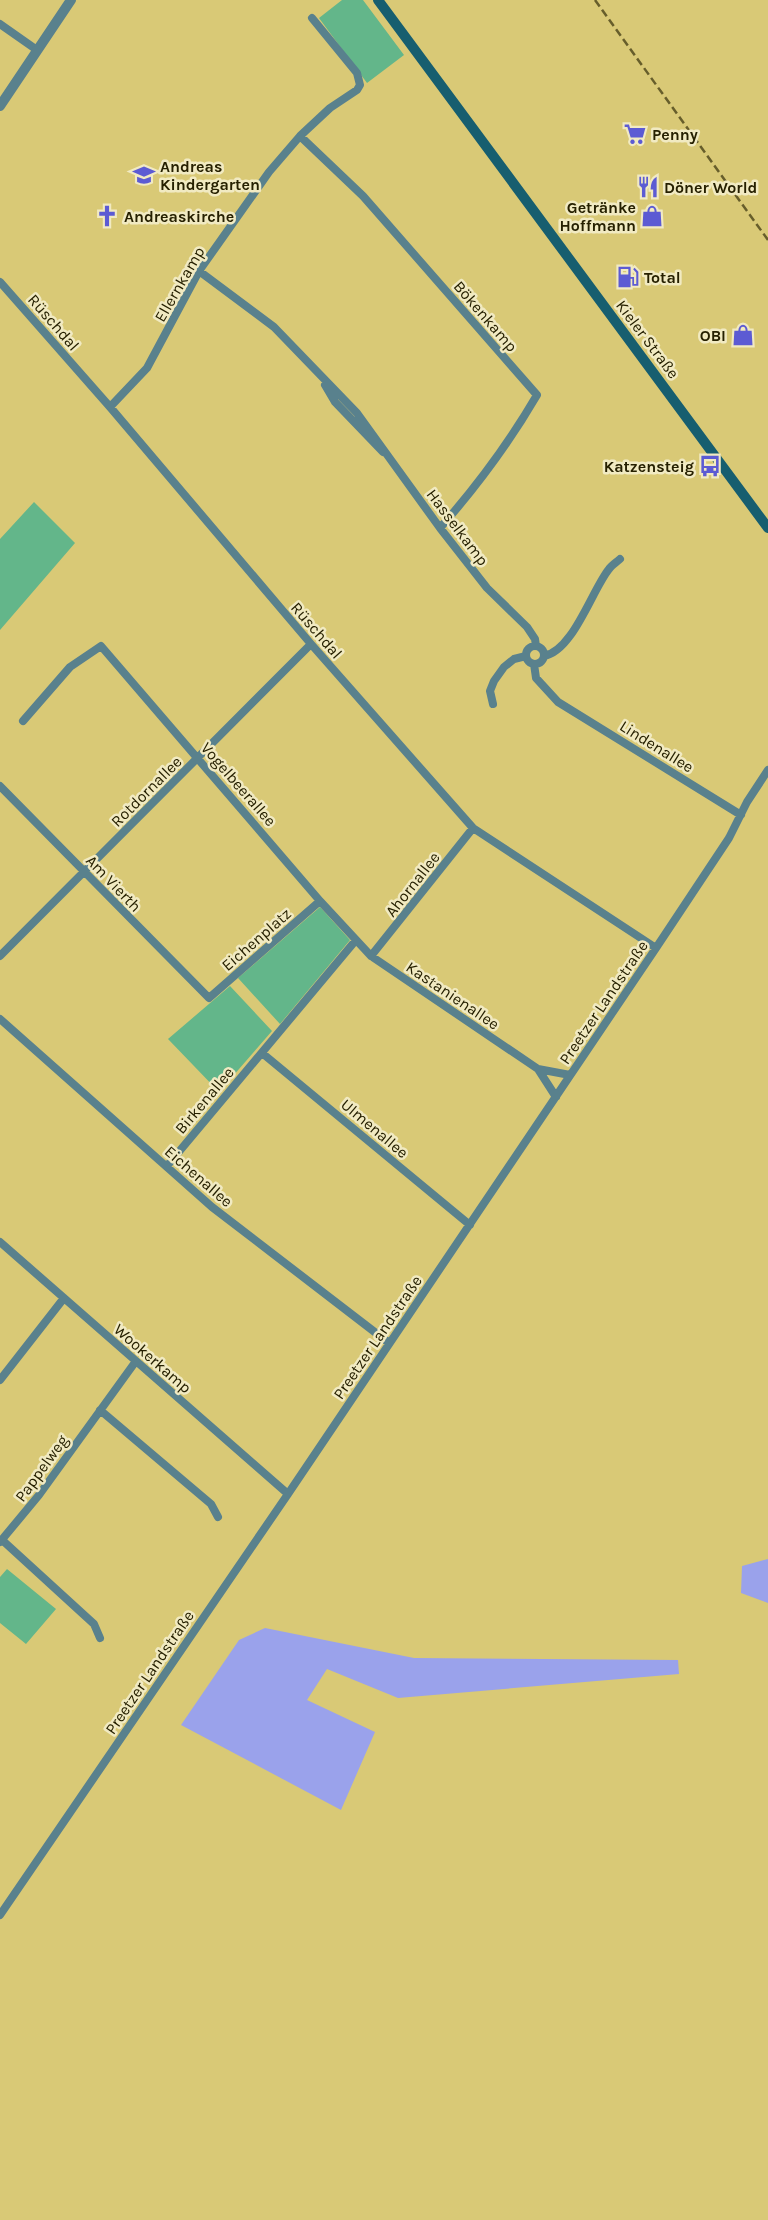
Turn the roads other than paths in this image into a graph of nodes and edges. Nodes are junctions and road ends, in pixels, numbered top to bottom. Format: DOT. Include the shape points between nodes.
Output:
graph roads {
  1 [pos="71,0"];
  2 [pos="378,0"];
  3 [pos="312,18"];
  4 [pos="0,24"];
  5 [pos="38,50"];
  6 [pos="0,106"];
  7 [pos="300,136"];
  8 [pos="199,271"];
  9 [pos="0,282"];
  10 [pos="110,407"];
  11 [pos="440,528"];
  12 [pos="768,528"];
  13 [pos="620,559"];
  14 [pos="311,644"];
  15 [pos="536,646"];
  16 [pos="526,656"];
  17 [pos="544,656"];
  18 [pos="534,664"];
  19 [pos="493,704"];
  20 [pos="23,721"];
  21 [pos="198,758"];
  22 [pos="768,770"];
  23 [pos="0,786"];
  24 [pos="741,814"];
  25 [pos="473,828"];
  26 [pos="84,872"];
  27 [pos="320,901"];
  28 [pos="356,940"];
  29 [pos="656,948"];
  30 [pos="0,956"];
  31 [pos="371,956"];
  32 [pos="209,998"];
  33 [pos="0,1019"];
  34 [pos="262,1052"];
  35 [pos="538,1069"];
  36 [pos="570,1075"];
  37 [pos="556,1097"];
  38 [pos="167,1166"];
  39 [pos="470,1225"];
  40 [pos="0,1242"];
  41 [pos="64,1298"];
  42 [pos="389,1343"];
  43 [pos="136,1361"];
  44 [pos="0,1380"];
  45 [pos="100,1410"];
  46 [pos="288,1494"];
  47 [pos="218,1517"];
  48 [pos="1,1541"];
  49 [pos="100,1638"];
  50 [pos="0,1915"];
  1 -- 5 [label="street"];
  2 -- 12 [label="main road, Kieler Straße"];
  3 -- 7 [label="street, Ellernkamp" via="357,73 360,85"];
  4 -- 5 [label="street"];
  5 -- 6 [label="street"];
  7 -- 8 [label="street, Ellernkamp" via="268,172"];
  7 -- 11 [label="street, Bökenkamp" via="363,196 537,395 512,437"];
  8 -- 10 [label="street, Ellernkamp" via="147,368"];
  8 -- 11 [label="street, Hasselkamp" via="274,327 357,413"];
  9 -- 10 [label="street, Rüschdal"];
  10 -- 14 [label="street, Rüschdal"];
  11 -- 15 [label="street, Hasselkamp" via="486,588 527,627"];
  13 -- 17 [label="street" via="609,569 570,635 555,652"];
  14 -- 21 [label="street, Rotdornallee"];
  14 -- 25 [label="street, Rüschdal"];
  15 -- 16 [label="street" via="528,648"];
  15 -- 17 [label="street" via="541,648"];
  16 -- 18 [label="street" via="528,662"];
  16 -- 19 [label="street" via="514,659 494,681 490,691"];
  17 -- 18 [label="street" via="541,662"];
  18 -- 24 [label="street, Lindenallee" via="536,678 558,702"];
  20 -- 21 [label="street, Vogelbeerallee" via="70,667 101,646"];
  21 -- 26 [label="street, Rotdornallee"];
  21 -- 27 [label="street, Vogelbeerallee"];
  22 -- 24 [label="street, Preetzer Landstraße"];
  23 -- 26 [label="street, Am Vierth"];
  24 -- 29 [label="street, Preetzer Landstraße" via="729,838"];
  25 -- 29 [label="street, Rüschdal"];
  25 -- 31 [label="street, Ahornallee"];
  26 -- 30 [label="street, Rotdornallee"];
  26 -- 32 [label="street, Am Vierth"];
  27 -- 28 [label="street, Vogelbeerallee"];
  27 -- 32 [label="street, Eichenplatz"];
  28 -- 31 [label="street, Kastanienallee"];
  28 -- 34 [label="street"];
  29 -- 36 [label="street, Preetzer Landstraße"];
  31 -- 35 [label="street, Kastanienallee"];
  33 -- 38 [label="street, Eichenallee"];
  34 -- 38 [label="street, Birkenallee"];
  34 -- 39 [label="street, Ulmenallee"];
  35 -- 36 [label="street, Kastanienallee"];
  35 -- 37 [label="street, Kastanienallee"];
  36 -- 37 [label="street, Preetzer Landstraße"];
  37 -- 39 [label="street, Preetzer Landstraße"];
  38 -- 42 [label="street, Eichenallee" via="212,1207"];
  39 -- 42 [label="street, Preetzer Landstraße"];
  40 -- 41 [label="street, Wookerkamp"];
  41 -- 43 [label="street, Wookerkamp"];
  41 -- 44 [label="street"];
  42 -- 46 [label="street, Preetzer Landstraße"];
  43 -- 45 [label="street, Pappelweg"];
  43 -- 46 [label="street, Wookerkamp"];
  45 -- 47 [label="street" via="211,1504"];
  45 -- 48 [label="street, Pappelweg" via="39,1495"];
  46 -- 50 [label="street, Preetzer Landstraße"];
  48 -- 49 [label="street, Pappelweg" via="94,1624"];
}
